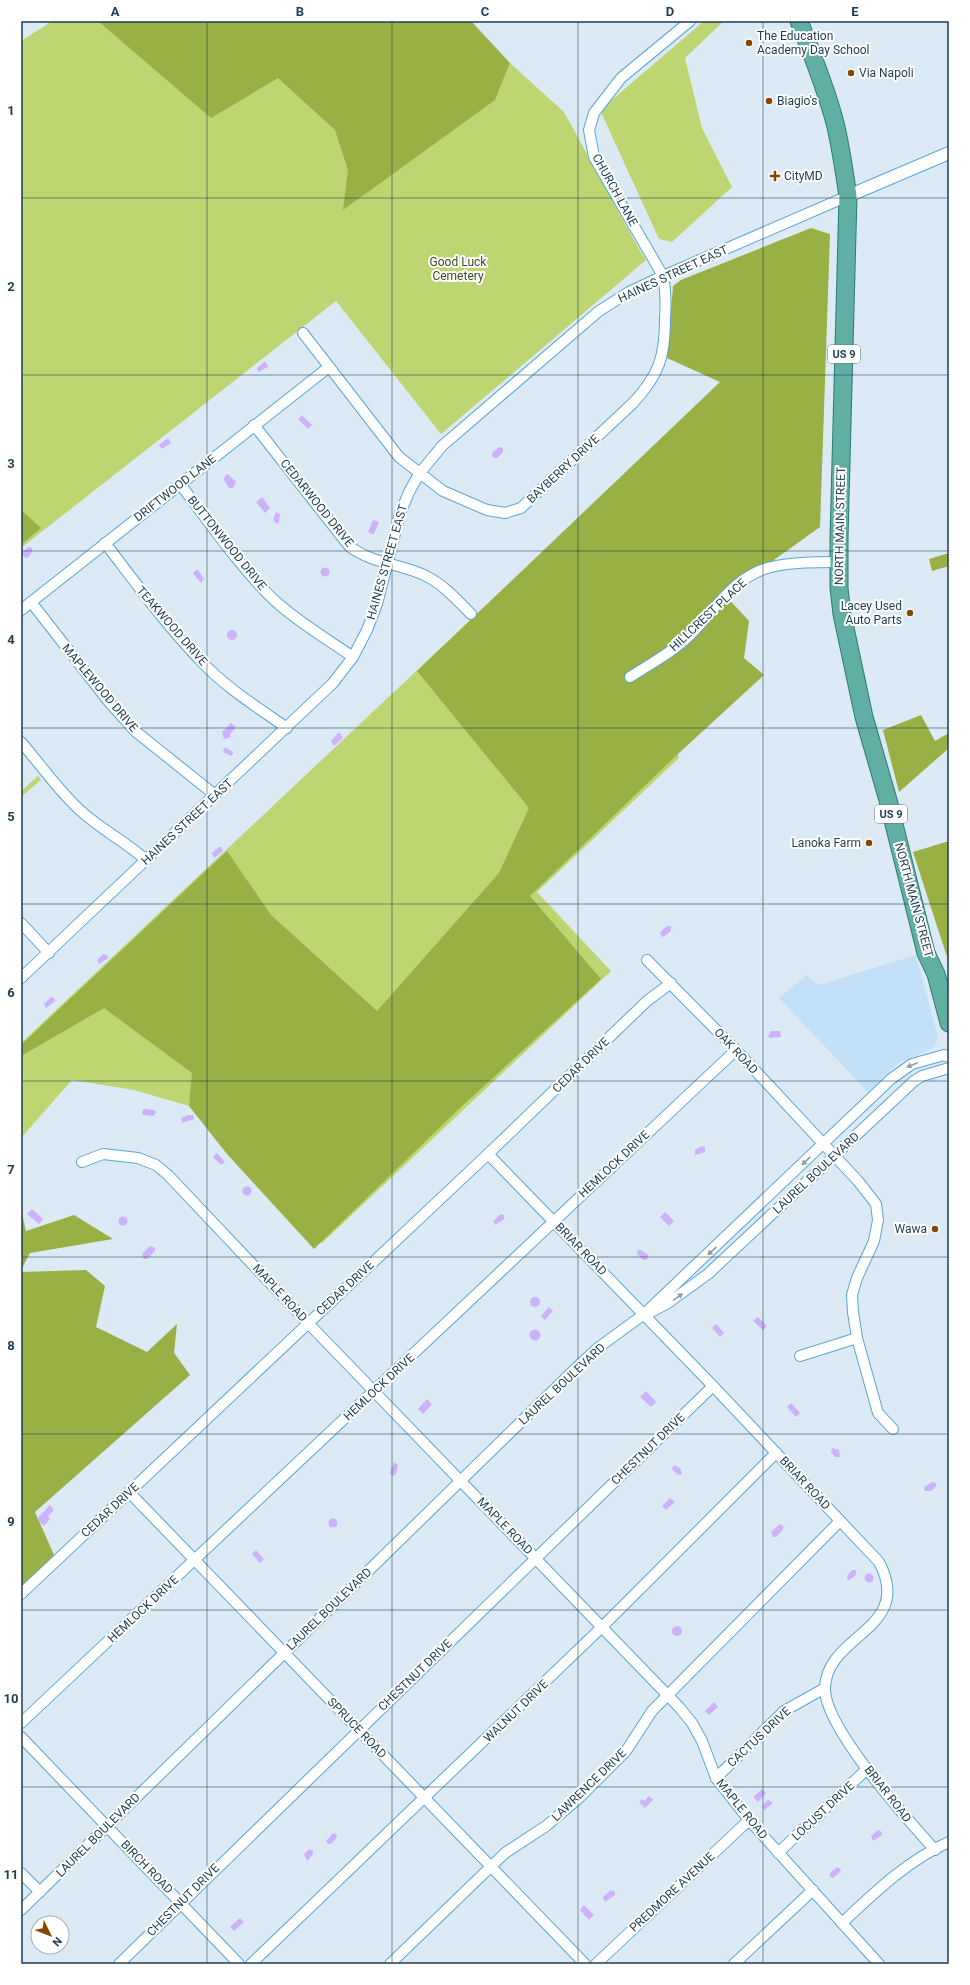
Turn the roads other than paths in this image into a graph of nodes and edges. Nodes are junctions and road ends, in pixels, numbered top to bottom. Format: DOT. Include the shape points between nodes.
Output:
graph roads {
  1 [pos="690,21"];
  2 [pos="799,21"];
  3 [pos="949,153"];
  4 [pos="848,196"];
  5 [pos="663,276"];
  6 [pos="303,333"];
  7 [pos="329,366"];
  8 [pos="254,425"];
  9 [pos="419,474"];
  10 [pos="180,484"];
  11 [pos="105,543"];
  12 [pos="838,562"];
  13 [pos="387,564"];
  14 [pos="31,602"];
  15 [pos="21,610"];
  16 [pos="471,614"];
  17 [pos="353,657"];
  18 [pos="630,677"];
  19 [pos="287,728"];
  20 [pos="21,742"];
  21 [pos="216,795"];
  22 [pos="146,860"];
  23 [pos="21,923"];
  24 [pos="49,952"];
  25 [pos="647,960"];
  26 [pos="21,978"];
  27 [pos="671,983"];
  28 [pos="949,1023"];
  29 [pos="736,1050"];
  30 [pos="949,1057"];
  31 [pos="949,1068"];
  32 [pos="865,1106"];
  33 [pos="875,1117"];
  34 [pos="823,1144"];
  35 [pos="488,1154"];
  36 [pos="834,1156"];
  37 [pos="82,1162"];
  38 [pos="553,1221"];
  39 [pos="643,1315"];
  40 [pos="308,1323"];
  41 [pos="858,1338"];
  42 [pos="800,1356"];
  43 [pos="713,1386"];
  44 [pos="374,1391"];
  45 [pos="893,1429"];
  46 [pos="776,1453"];
  47 [pos="462,1480"];
  48 [pos="129,1492"];
  49 [pos="840,1522"];
  50 [pos="536,1559"];
  51 [pos="194,1561"];
  52 [pos="21,1594"];
  53 [pos="602,1627"];
  54 [pos="284,1653"];
  55 [pos="825,1688"];
  56 [pos="669,1694"];
  57 [pos="21,1722"];
  58 [pos="358,1730"];
  59 [pos="21,1737"];
  60 [pos="867,1769"];
  61 [pos="716,1778"];
  62 [pos="424,1799"];
  63 [pos="748,1820"];
  64 [pos="107,1826"];
  65 [pos="949,1842"];
  66 [pos="935,1850"];
  67 [pos="778,1853"];
  68 [pos="491,1866"];
  69 [pos="21,1873"];
  70 [pos="813,1890"];
  71 [pos="40,1892"];
  72 [pos="181,1902"];
  73 [pos="21,1910"];
  74 [pos="842,1923"];
  75 [pos="875,1963"];
  76 [pos="119,1964"];
  77 [pos="239,1964"];
  78 [pos="251,1964"];
  79 [pos="390,1964"];
  80 [pos="585,1964"];
  81 [pos="596,1964"];
  82 [pos="734,1964"];
  1 -- 5 [label="street, CHURCH LANE" via="621,78 594,112 589,130 594,157"];
  2 -- 4 [label="highway, NORTH MAIN STREET / US 9" via="835,123"];
  3 -- 4 [label="street"];
  4 -- 5 [label="street, HAINES STREET EAST"];
  4 -- 12 [label="highway, NORTH MAIN STREET / US 9"];
  5 -- 9 [label="street, HAINES STREET EAST" via="599,311 442,446"];
  5 -- 9 [label="street, BAYBERRY DRIVE" via="666,290 665,345 655,375 633,403 521,508 505,513 487,510 443,491"];
  6 -- 7 [label="street, BAYBERRY DRIVE"];
  7 -- 8 [label="street, DRIFTWOOD LANE"];
  7 -- 9 [label="street, BAYBERRY DRIVE" via="400,457"];
  8 -- 10 [label="street, DRIFTWOOD LANE"];
  8 -- 13 [label="street, CEDARWOOD DRIVE" via="349,546 360,554"];
  9 -- 13 [label="street, HAINES STREET EAST" via="400,514"];
  10 -- 11 [label="street, DRIFTWOOD LANE"];
  10 -- 17 [label="street, BUTTONWOOD DRIVE" via="252,576 275,600 296,618"];
  11 -- 14 [label="street, DRIFTWOOD LANE"];
  11 -- 19 [label="street, TEAKWOOD DRIVE" via="200,661 244,698"];
  12 -- 18 [label="street, HILLCREST PLACE" via="770,567 750,576 721,599 689,636 664,656"];
  12 -- 28 [label="highway, NORTH MAIN STREET / US 9" via="842,614 864,717 888,800 926,953 936,974"];
  13 -- 16 [label="street, CEDARWOOD DRIVE" via="426,576 444,588"];
  13 -- 17 [label="street, HAINES STREET EAST" via="377,604"];
  14 -- 15 [label="street, DRIFTWOOD LANE"];
  14 -- 21 [label="street, MAPLEWOOD DRIVE" via="109,702 135,731"];
  17 -- 19 [label="street, HAINES STREET EAST" via="333,683"];
  19 -- 21 [label="street, HAINES STREET EAST"];
  20 -- 22 [label="street" via="80,811"];
  21 -- 22 [label="street, HAINES STREET EAST"];
  22 -- 24 [label="street, HAINES STREET EAST"];
  23 -- 24 [label="street"];
  24 -- 26 [label="street, HAINES STREET EAST"];
  25 -- 27 [label="street, OAK ROAD"];
  27 -- 29 [label="street, OAK ROAD"];
  27 -- 35 [label="street, CEDAR DRIVE" via="647,1001"];
  29 -- 34 [label="street, OAK ROAD"];
  29 -- 38 [label="street, HEMLOCK DRIVE"];
  30 -- 32 [label="street, LAUREL BOULEVARD, one-way" via="944,1055 912,1064 900,1071"];
  31 -- 33 [label="street, LAUREL BOULEVARD" via="914,1081"];
  32 -- 33 [label="street"];
  32 -- 34 [label="street, LAUREL BOULEVARD"];
  33 -- 36 [label="street, LAUREL BOULEVARD"];
  34 -- 36 [label="street, OAK ROAD"];
  34 -- 39 [label="street, LAUREL BOULEVARD, one-way"];
  35 -- 38 [label="street, BRIAR ROAD"];
  35 -- 40 [label="street, CEDAR DRIVE"];
  39 -- 36 [label="street, LAUREL BOULEVARD, one-way" via="668,1303 696,1284"];
  36 -- 41 [label="street, OAK ROAD" via="876,1204 877,1229 874,1242 852,1295"];
  37 -- 40 [label="street, MAPLE ROAD" via="103,1154 138,1158 156,1165"];
  38 -- 39 [label="street, BRIAR ROAD"];
  38 -- 44 [label="street, HEMLOCK DRIVE"];
  39 -- 43 [label="street, BRIAR ROAD"];
  39 -- 47 [label="street, LAUREL BOULEVARD" via="599,1347"];
  40 -- 44 [label="street, MAPLE ROAD"];
  40 -- 48 [label="street, CEDAR DRIVE"];
  41 -- 42 [label="street"];
  41 -- 45 [label="street, OAK ROAD" via="878,1413"];
  43 -- 46 [label="street, BRIAR ROAD"];
  43 -- 50 [label="street, CHESTNUT DRIVE"];
  44 -- 47 [label="street, MAPLE ROAD"];
  44 -- 51 [label="street, HEMLOCK DRIVE"];
  46 -- 49 [label="street, BRIAR ROAD"];
  46 -- 53 [label="street, WALNUT DRIVE"];
  47 -- 50 [label="street, MAPLE ROAD"];
  47 -- 54 [label="street, LAUREL BOULEVARD"];
  48 -- 51 [label="street, SPRUCE ROAD"];
  48 -- 52 [label="street, CEDAR DRIVE"];
  49 -- 55 [label="street, BRIAR ROAD" via="879,1562 885,1573 888,1591 882,1611 874,1622 830,1665"];
  49 -- 56 [label="street, LAWRENCE DRIVE"];
  50 -- 53 [label="street, MAPLE ROAD"];
  50 -- 58 [label="street, CHESTNUT DRIVE"];
  51 -- 54 [label="street, SPRUCE ROAD"];
  51 -- 57 [label="street, HEMLOCK DRIVE"];
  53 -- 56 [label="street, MAPLE ROAD"];
  53 -- 62 [label="street, WALNUT DRIVE"];
  54 -- 58 [label="street, SPRUCE ROAD"];
  54 -- 64 [label="street, LAUREL BOULEVARD"];
  55 -- 60 [label="street, BRIAR ROAD" via="827,1704 835,1720"];
  55 -- 61 [label="street, CACTUS DRIVE" via="784,1711"];
  56 -- 61 [label="street, MAPLE ROAD" via="692,1723"];
  56 -- 68 [label="street, LAWRENCE DRIVE" via="652,1711 626,1751 579,1798"];
  58 -- 62 [label="street, SPRUCE ROAD"];
  58 -- 72 [label="street, CHESTNUT DRIVE"];
  59 -- 64 [label="street, BIRCH ROAD"];
  60 -- 66 [label="street, BRIAR ROAD"];
  60 -- 67 [label="street, LOCUST DRIVE"];
  61 -- 63 [label="street, MAPLE ROAD"];
  62 -- 68 [label="street, SPRUCE ROAD"];
  62 -- 78 [label="street, WALNUT DRIVE"];
  63 -- 67 [label="street, MAPLE ROAD"];
  63 -- 81 [label="street, PREDMORE AVENUE"];
  64 -- 71 [label="street, LAUREL BOULEVARD"];
  64 -- 72 [label="street, BIRCH ROAD"];
  65 -- 66 [label="street"];
  66 -- 74 [label="street" via="918,1858 888,1881"];
  67 -- 70 [label="street, MAPLE ROAD"];
  68 -- 79 [label="street, LAWRENCE DRIVE"];
  68 -- 80 [label="street, SPRUCE ROAD"];
  69 -- 71 [label="street"];
  70 -- 74 [label="street, MAPLE ROAD"];
  70 -- 82 [label="street"];
  71 -- 73 [label="street, LAUREL BOULEVARD"];
  72 -- 76 [label="street, CHESTNUT DRIVE"];
  72 -- 77 [label="street, BIRCH ROAD"];
  74 -- 75 [label="street, MAPLE ROAD"];
}
